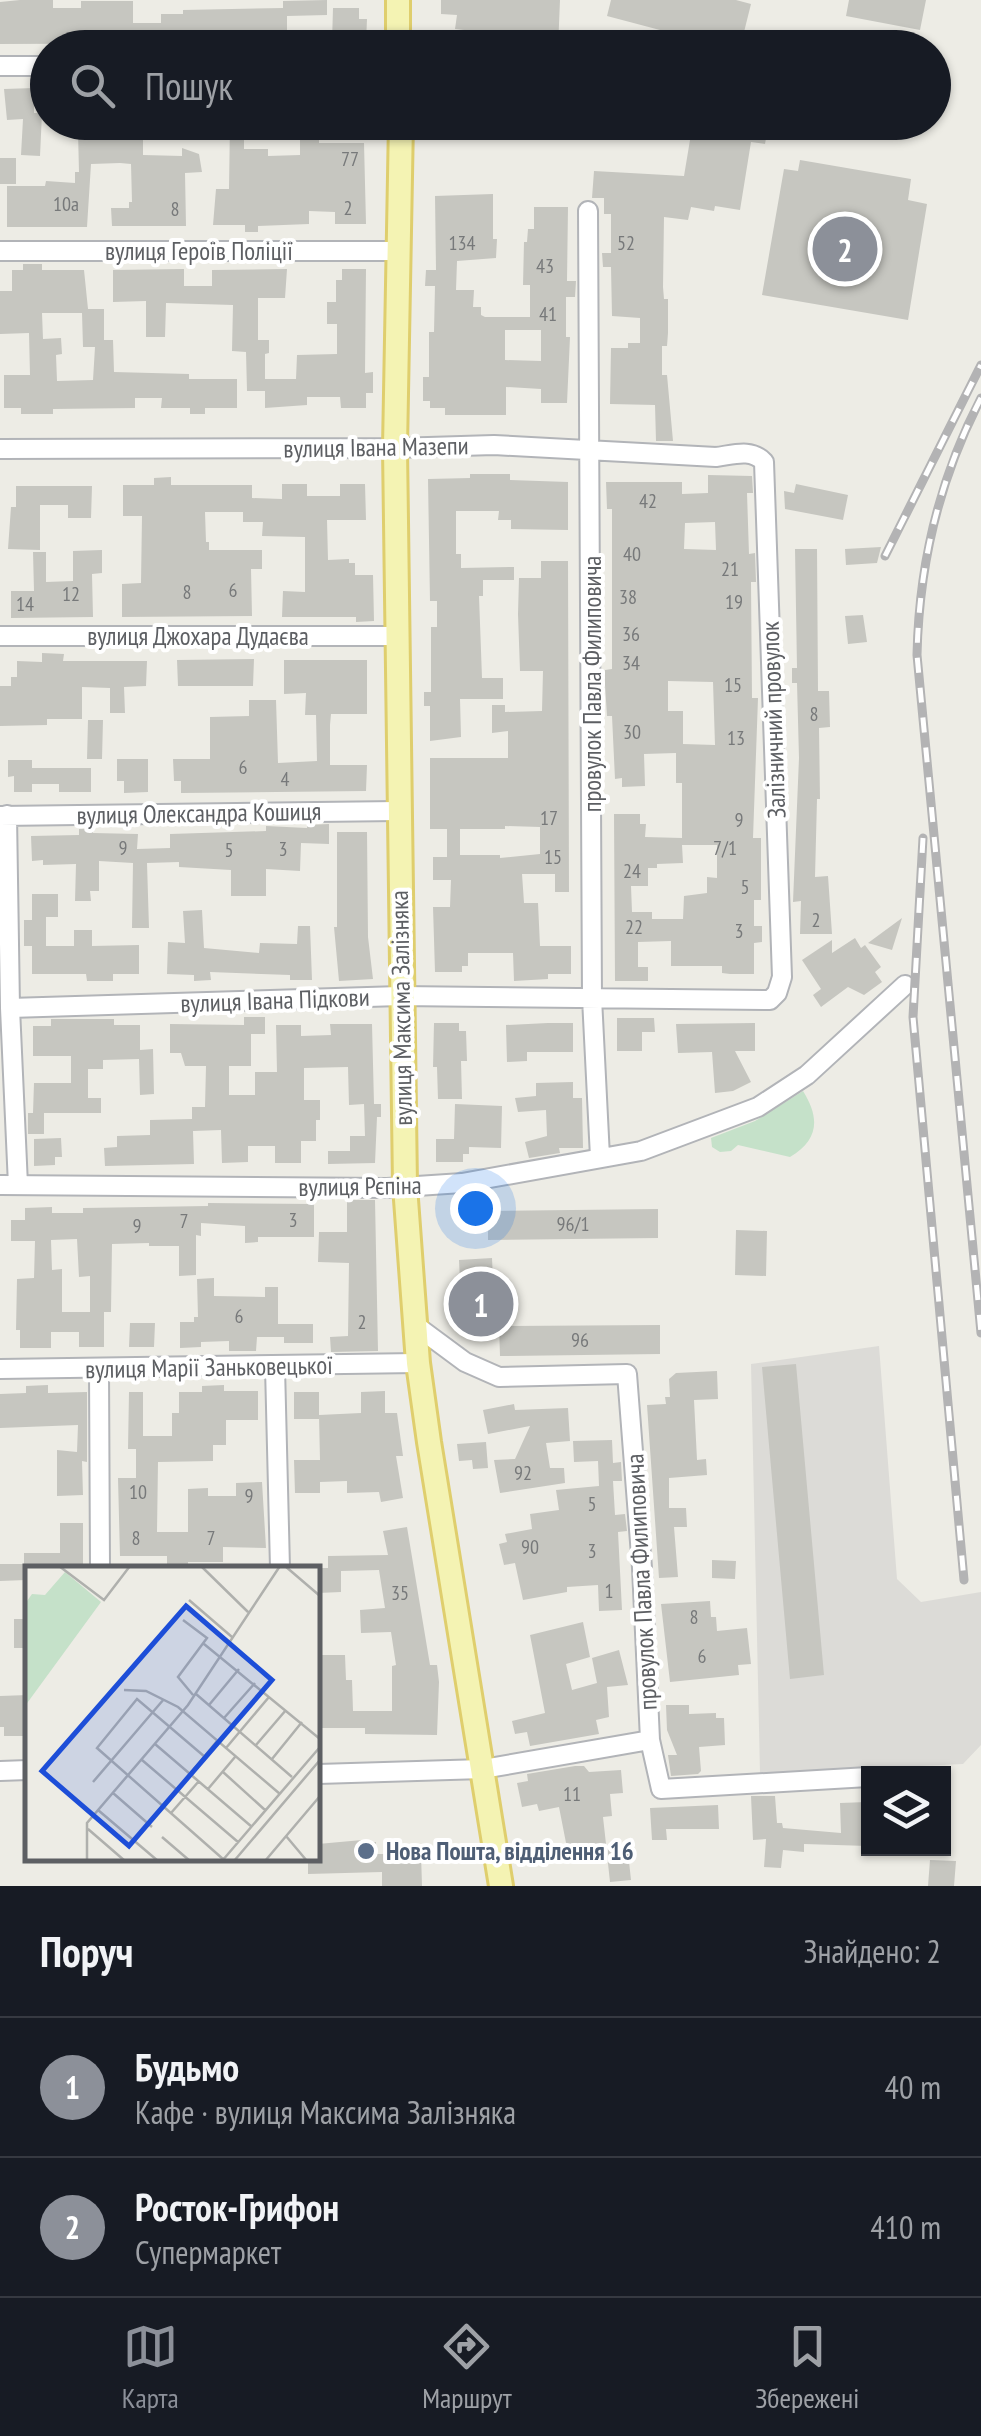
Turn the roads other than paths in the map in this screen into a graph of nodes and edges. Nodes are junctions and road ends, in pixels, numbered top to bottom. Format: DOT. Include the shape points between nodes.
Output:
graph roads {
  1 [pos="398,0"];
  2 [pos="398,30"];
  3 [pos="0,66"];
  4 [pos="30,66"];
  5 [pos="401,140"];
  6 [pos="588,212"];
  7 [pos="399,251"];
  8 [pos="0,252"];
  9 [pos="394,448"];
  10 [pos="0,449"];
  11 [pos="592,450"];
  12 [pos="751,453"];
  13 [pos="0,636"];
  14 [pos="396,636"];
  15 [pos="398,811"];
  16 [pos="4,816"];
  17 [pos="904,985"];
  18 [pos="778,993"];
  19 [pos="400,996"];
  20 [pos="592,998"];
  21 [pos="10,1008"];
  22 [pos="600,1157"];
  23 [pos="9,1185"];
  24 [pos="405,1186"];
  25 [pos="415,1324"];
  26 [pos="418,1362"];
  27 [pos="274,1367"];
  28 [pos="0,1369"];
  29 [pos="99,1370"];
  30 [pos="100,1566"];
  31 [pos="280,1566"];
  32 [pos="650,1740"];
  33 [pos="482,1768"];
  34 [pos="320,1774"];
  35 [pos="861,1777"];
  36 [pos="501,1886"];
  1 -- 2 [label="main road"];
  3 -- 4 [label="street"];
  5 -- 7 [label="main road, вулиця Максима Залізняка"];
  6 -- 11 [label="street, провулок Павла Филиповича"];
  7 -- 8 [label="street, вулиця Героїв Поліції"];
  7 -- 9 [label="main road, вулиця Максима Залізняка"];
  9 -- 10 [label="street, вулиця Івана Мазепи"];
  9 -- 11 [label="street, вулиця Івана Мазепи" via="494,444"];
  9 -- 14 [label="main road, вулиця Максима Залізняка"];
  11 -- 12 [label="street, вулиця Івана Мазепи"];
  11 -- 20 [label="street, провулок Павла Филиповича"];
  12 -- 18 [label="street, Залізничний провулок" via="764,462"];
  13 -- 14 [label="street, вулиця Джохара Дудаєва"];
  14 -- 15 [label="main road, вулиця Максима Залізняка"];
  15 -- 16 [label="street, вулиця Олександра Кошиця"];
  15 -- 19 [label="main road, вулиця Максима Залізняка"];
  16 -- 21 [label="street"];
  17 -- 22 [label="street, вулиця Рєпіна" via="807,1075 758,1108 641,1151"];
  18 -- 20 [label="street, вулиця Івана Підкови" via="770,1000"];
  19 -- 20 [label="street, вулиця Івана Підкови"];
  19 -- 21 [label="street, вулиця Івана Підкови"];
  19 -- 24 [label="main road, вулиця Максима Залізняка"];
  20 -- 22 [label="street, провулок Павла Филиповича"];
  21 -- 23 [label="street"];
  22 -- 24 [label="street, вулиця Рєпіна" via="462,1183"];
  23 -- 24 [label="street, вулиця Рєпіна"];
  24 -- 25 [label="main road, вулиця Максима Залізняка"];
  25 -- 26 [label="main road, вулиця Максима Залізняка"];
  25 -- 32 [label="street, провулок Павла Филиповича" via="465,1362 499,1377 627,1374"];
  26 -- 27 [label="street, вулиця Марії Заньковецької"];
  26 -- 33 [label="main road, вулиця Максима Залізняка"];
  27 -- 29 [label="street, вулиця Марії Заньковецької"];
  27 -- 31 [label="street"];
  28 -- 29 [label="street, вулиця Марії Заньковецької"];
  29 -- 30 [label="street"];
  32 -- 33 [label="street"];
  32 -- 35 [label="street, провулок Павла Филиповича" via="662,1789"];
  33 -- 34 [label="street"];
  33 -- 36 [label="main road, вулиця Максима Залізняка"];
}
